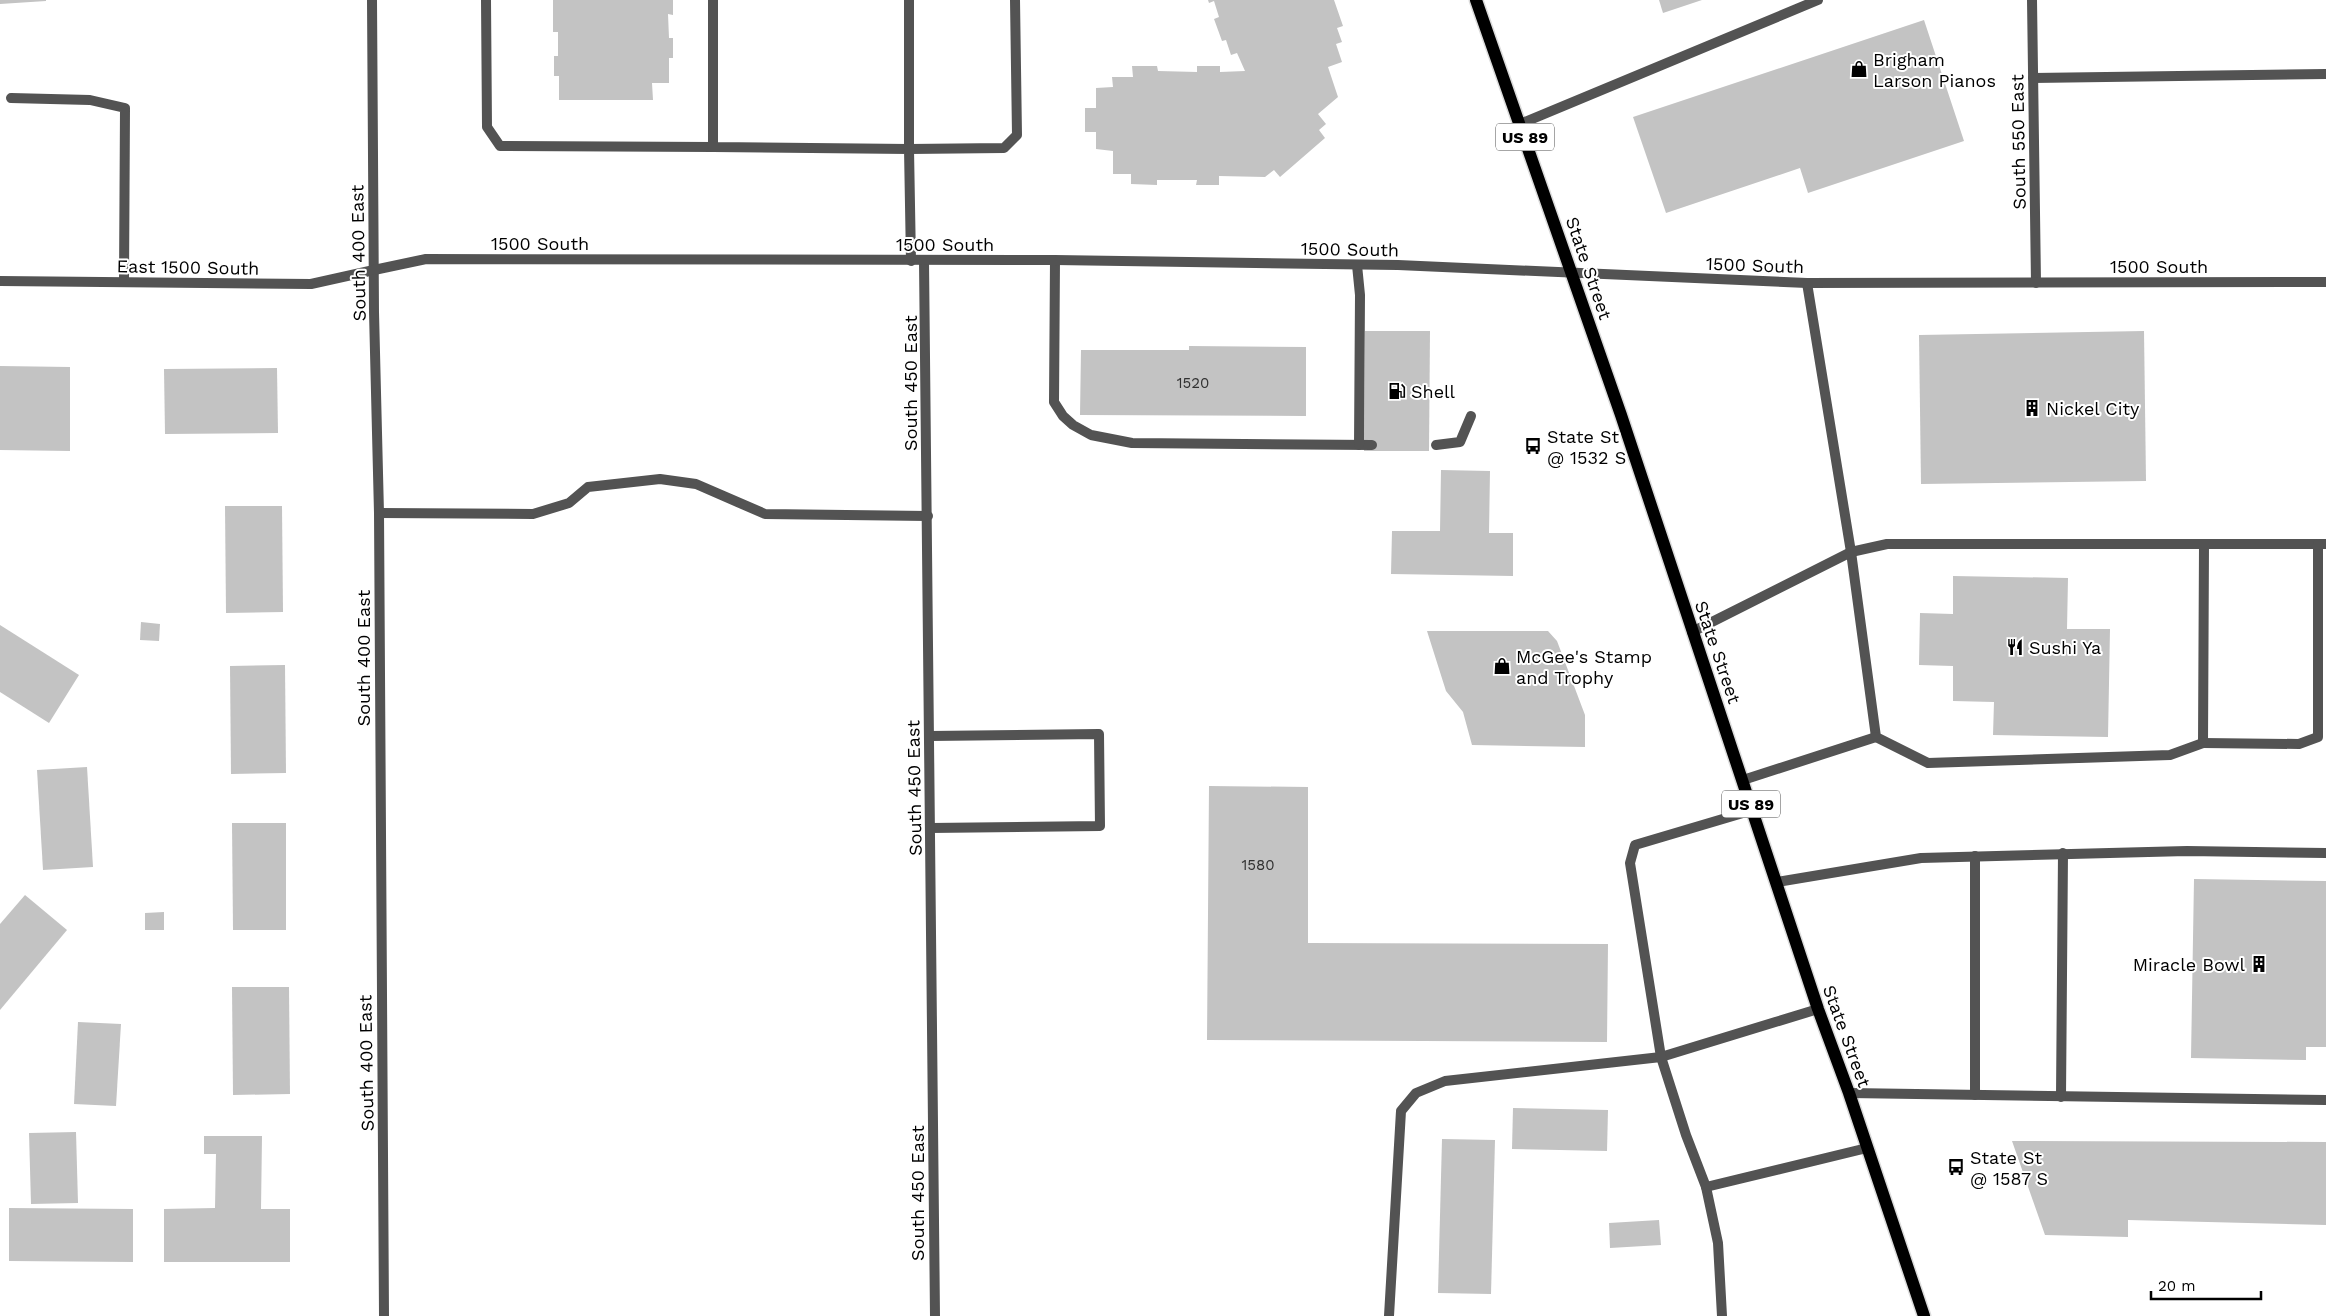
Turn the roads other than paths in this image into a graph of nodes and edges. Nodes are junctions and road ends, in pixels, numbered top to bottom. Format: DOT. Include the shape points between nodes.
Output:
graph roads {
  1 [pos="372,0"];
  2 [pos="486,0"];
  3 [pos="713,0"];
  4 [pos="909,0"];
  5 [pos="1015,0"];
  6 [pos="1476,0"];
  7 [pos="1818,0"];
  8 [pos="2032,0"];
  9 [pos="2326,74"];
  10 [pos="2033,78"];
  11 [pos="10,98"];
  12 [pos="1520,124"];
  13 [pos="713,147"];
  14 [pos="909,149"];
  15 [pos="1055,260"];
  16 [pos="911,261"];
  17 [pos="924,261"];
  18 [pos="1358,266"];
  19 [pos="374,270"];
  20 [pos="1572,273"];
  21 [pos="0,281"];
  22 [pos="124,282"];
  23 [pos="2326,282"];
  24 [pos="1807,283"];
  25 [pos="2036,283"];
  26 [pos="1471,416"];
  27 [pos="1359,444"];
  28 [pos="1372,444"];
  29 [pos="1436,445"];
  30 [pos="378,513"];
  31 [pos="928,516"];
  32 [pos="2204,544"];
  33 [pos="2322,544"];
  34 [pos="1851,552"];
  35 [pos="1692,632"];
  36 [pos="930,736"];
  37 [pos="1876,737"];
  38 [pos="2202,743"];
  39 [pos="1743,780"];
  40 [pos="1753,810"];
  41 [pos="930,828"];
  42 [pos="2326,853"];
  43 [pos="2064,854"];
  44 [pos="1976,856"];
  45 [pos="1777,882"];
  46 [pos="1818,1009"];
  47 [pos="1661,1057"];
  48 [pos="1849,1093"];
  49 [pos="1975,1096"];
  50 [pos="2061,1097"];
  51 [pos="2326,1100"];
  52 [pos="1867,1148"];
  53 [pos="1706,1187"];
  54 [pos="384,1316"];
  55 [pos="935,1316"];
  56 [pos="1389,1316"];
  57 [pos="1722,1316"];
  58 [pos="1924,1316"];
  1 -- 19 [label="street, South 400 East"];
  2 -- 13 [label="street" via="487,127 500,146"];
  3 -- 13 [label="street"];
  4 -- 14 [label="street"];
  5 -- 14 [label="street" via="1017,135 1004,148"];
  6 -- 12 [label="main road, State Street / US 89"];
  7 -- 12 [label="street"];
  8 -- 10 [label="street, South 550 East"];
  9 -- 10 [label="street"];
  10 -- 25 [label="street, South 550 East"];
  11 -- 22 [label="street" via="90,100 125,108"];
  12 -- 20 [label="main road, State Street / US 89"];
  13 -- 14 [label="street"];
  14 -- 16 [label="street"];
  15 -- 17 [label="street, 1500 South"];
  15 -- 18 [label="street, 1500 South"];
  15 -- 27 [label="street" via="1054,402 1062,416 1073,425 1091,435 1132,443"];
  16 -- 17 [label="street, 1500 South"];
  16 -- 19 [label="street, 1500 South" via="426,259"];
  17 -- 31 [label="street, South 450 East"];
  18 -- 20 [label="street, 1500 South"];
  18 -- 27 [label="street"];
  19 -- 22 [label="street, East 1500 South" via="311,284"];
  19 -- 30 [label="street, South 400 East"];
  20 -- 24 [label="street, 1500 South"];
  20 -- 35 [label="main road, State Street / US 89"];
  21 -- 22 [label="street, East 1500 South"];
  23 -- 25 [label="street, 1500 South"];
  24 -- 25 [label="street, 1500 South"];
  24 -- 34 [label="street"];
  26 -- 29 [label="street" via="1460,442"];
  27 -- 28 [label="street"];
  30 -- 31 [label="street" via="532,514 569,503 588,487 660,479 696,484 765,514"];
  30 -- 54 [label="street, South 400 East"];
  31 -- 36 [label="street, South 450 East"];
  32 -- 33 [label="street"];
  32 -- 34 [label="street" via="1888,544"];
  32 -- 38 [label="street"];
  33 -- 38 [label="street" via="2318,737 2299,744"];
  34 -- 35 [label="street"];
  34 -- 37 [label="street"];
  35 -- 39 [label="main road, State Street / US 89"];
  36 -- 41 [label="street, South 450 East"];
  36 -- 41 [label="street" via="1099,734 1100,826"];
  37 -- 38 [label="street" via="1928,763 2170,755"];
  37 -- 39 [label="street"];
  39 -- 40 [label="main road, State Street / US 89"];
  40 -- 45 [label="main road, State Street / US 89"];
  40 -- 47 [label="street" via="1635,846 1630,863"];
  41 -- 55 [label="street, South 450 East"];
  42 -- 43 [label="street" via="2187,851"];
  43 -- 44 [label="street"];
  43 -- 50 [label="street"];
  44 -- 45 [label="street" via="1921,858"];
  44 -- 49 [label="street"];
  45 -- 46 [label="main road, State Street / US 89"];
  46 -- 47 [label="street"];
  46 -- 48 [label="main road, State Street / US 89"];
  47 -- 53 [label="street"];
  47 -- 56 [label="street" via="1446,1081 1416,1093 1402,1111"];
  48 -- 49 [label="street"];
  48 -- 52 [label="main road, State Street / US 89"];
  49 -- 50 [label="street"];
  50 -- 51 [label="street"];
  52 -- 53 [label="street"];
  52 -- 58 [label="main road, State Street / US 89"];
  53 -- 57 [label="street" via="1718,1243"];
}
